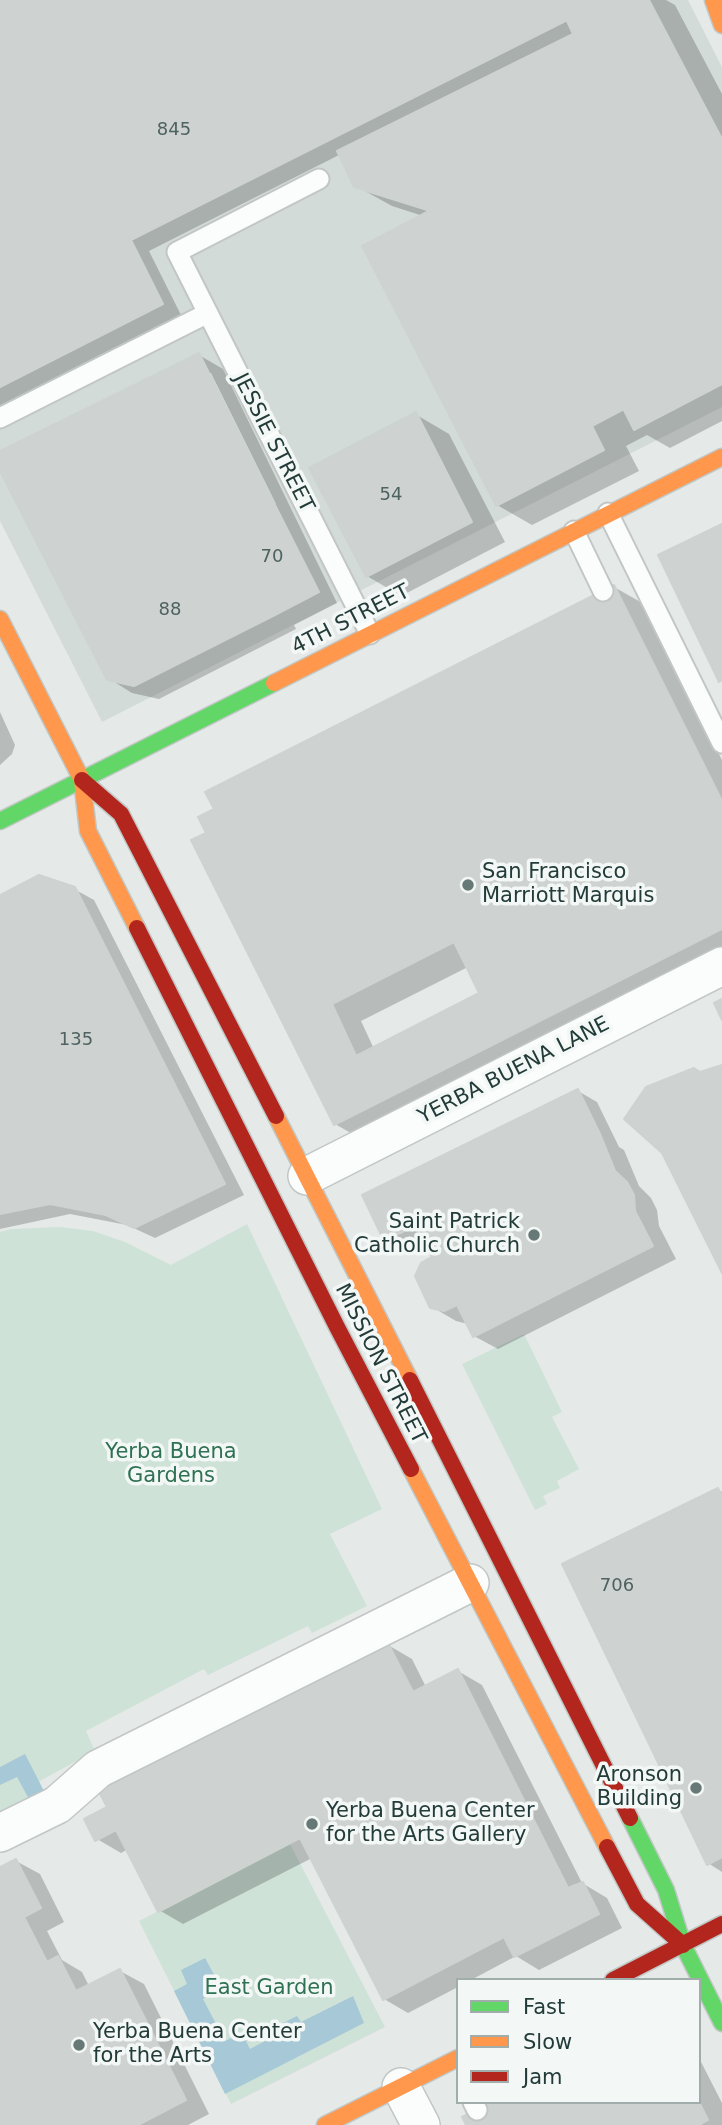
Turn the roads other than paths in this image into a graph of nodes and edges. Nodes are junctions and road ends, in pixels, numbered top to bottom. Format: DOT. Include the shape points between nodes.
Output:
graph roads {
  1 [pos="713,0"];
  2 [pos="722,25"];
  3 [pos="319,179"];
  4 [pos="208,313"];
  5 [pos="0,418"];
  6 [pos="722,457"];
  7 [pos="608,513"];
  8 [pos="574,531"];
  9 [pos="603,591"];
  10 [pos="0,618"];
  11 [pos="370,634"];
  12 [pos="722,743"];
  13 [pos="82,780"];
  14 [pos="0,821"];
  15 [pos="722,966"];
  16 [pos="307,1176"];
  17 [pos="470,1583"];
  18 [pos="0,1833"];
  19 [pos="722,1924"];
  20 [pos="683,1945"];
  21 [pos="617,1978"];
  22 [pos="700,1978"];
  23 [pos="701,1981"];
  24 [pos="722,2023"];
  25 [pos="456,2062"];
  26 [pos="401,2087"];
  27 [pos="325,2125"];
  28 [pos="421,2125"];
  1 -- 2 [label="main road"];
  3 -- 4 [label="lane, JESSIE STREET" via="177,252"];
  4 -- 5 [label="lane"];
  4 -- 11 [label="lane, JESSIE STREET"];
  6 -- 7 [label="main road, 4TH STREET"];
  7 -- 8 [label="main road, 4TH STREET"];
  7 -- 12 [label="lane"];
  8 -- 9 [label="lane"];
  8 -- 11 [label="main road, 4TH STREET"];
  10 -- 13 [label="main road, MISSION STREET"];
  11 -- 13 [label="main road, 4TH STREET"];
  13 -- 14 [label="main road, 4TH STREET"];
  13 -- 16 [label="main road, MISSION STREET" via="121,814"];
  13 -- 17 [label="main road, MISSION STREET" via="88,831"];
  15 -- 16 [label="street, YERBA BUENA LANE"];
  16 -- 20 [label="main road, MISSION STREET" via="666,1890"];
  17 -- 18 [label="street" via="98,1769 57,1805"];
  17 -- 20 [label="main road, MISSION STREET" via="636,1904"];
  19 -- 20 [label="main road"];
  20 -- 21 [label="main road"];
  20 -- 22 [label="main road, MISSION STREET"];
  23 -- 24 [label="main road, MISSION STREET"];
  25 -- 26 [label="main road"];
  26 -- 27 [label="main road"];
  26 -- 28 [label="street"];
}
